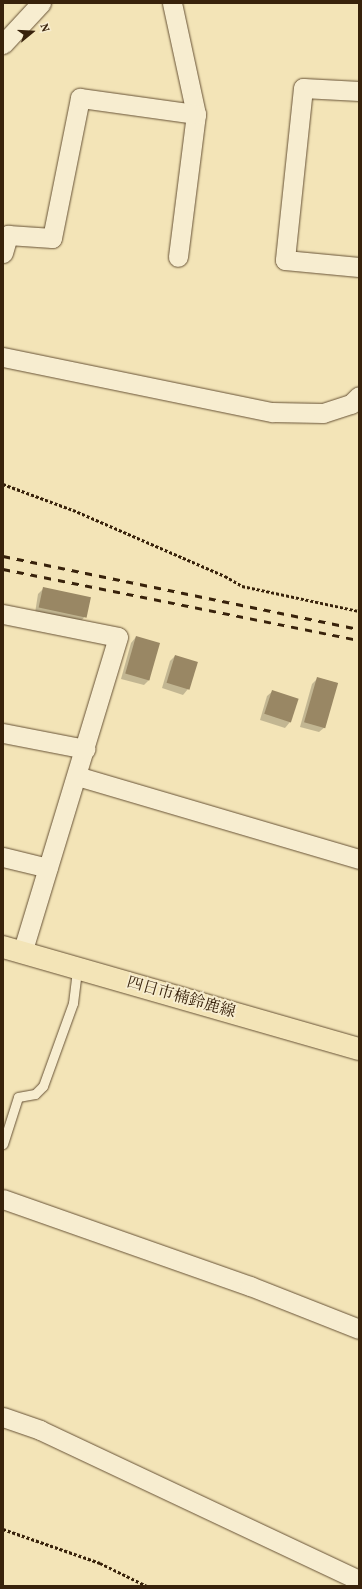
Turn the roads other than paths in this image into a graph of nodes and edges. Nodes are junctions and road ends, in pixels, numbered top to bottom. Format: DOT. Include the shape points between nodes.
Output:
graph roads {
  1 [pos="41,3"];
  2 [pos="172,3"];
  3 [pos="3,44"];
  4 [pos="359,91"];
  5 [pos="196,114"];
  6 [pos="3,253"];
  7 [pos="178,257"];
  8 [pos="359,267"];
  9 [pos="3,357"];
  10 [pos="359,396"];
  11 [pos="3,614"];
  12 [pos="3,733"];
  13 [pos="85,749"];
  14 [pos="77,776"];
  15 [pos="3,857"];
  16 [pos="359,860"];
  17 [pos="48,868"];
  18 [pos="13,950"];
  19 [pos="77,968"];
  20 [pos="359,1049"];
  21 [pos="3,1144"];
  22 [pos="3,1199"];
  23 [pos="359,1329"];
  24 [pos="3,1417"];
  25 [pos="359,1580"];
  1 -- 3 [label="street"];
  2 -- 5 [label="street"];
  4 -- 8 [label="street" via="303,88 285,260"];
  5 -- 6 [label="street" via="80,98 52,238 8,235"];
  5 -- 7 [label="street"];
  9 -- 10 [label="street" via="272,412 323,413 351,404"];
  11 -- 13 [label="street" via="118,637"];
  12 -- 13 [label="street"];
  13 -- 14 [label="street"];
  14 -- 16 [label="street"];
  14 -- 17 [label="street"];
  15 -- 17 [label="street"];
  17 -- 18 [label="street"];
  18 -- 19 [label="main road, 四日市楠鈴鹿線"];
  19 -- 20 [label="main road, 四日市楠鈴鹿線"];
  19 -- 21 [label="lane" via="73,1003 43,1086 35,1094 18,1097"];
  22 -- 23 [label="street" via="250,1286"];
  24 -- 25 [label="street" via="40,1430"];
}
